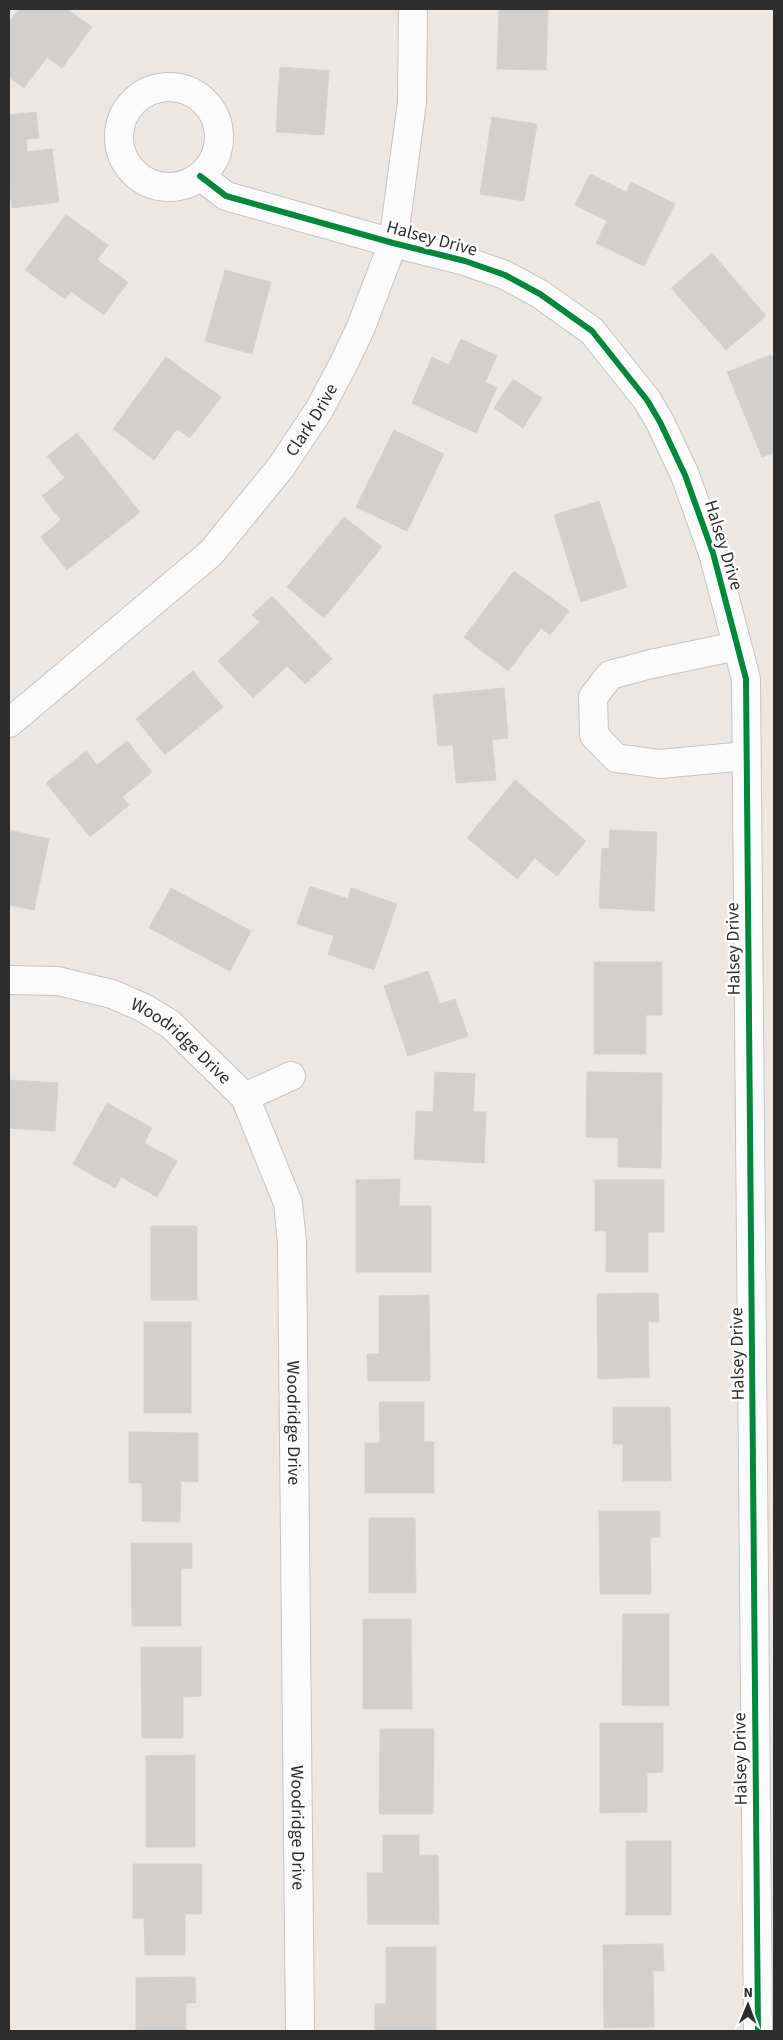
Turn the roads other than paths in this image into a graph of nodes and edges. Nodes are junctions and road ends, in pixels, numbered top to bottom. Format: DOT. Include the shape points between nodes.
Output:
graph roads {
  1 [pos="413,9"];
  2 [pos="200,176"];
  3 [pos="393,243"];
  4 [pos="737,646"];
  5 [pos="9,724"];
  6 [pos="746,756"];
  7 [pos="9,980"];
  8 [pos="291,1076"];
  9 [pos="245,1097"];
  10 [pos="300,2031"];
  11 [pos="758,2031"];
  1 -- 3 [label="street, Clark Drive" via="412,102"];
  2 -- 3 [label="street, Halsey Drive" via="226,196"];
  3 -- 4 [label="street, Halsey Drive" via="465,260 504,275 540,294 592,331 647,400 685,475 713,553"];
  3 -- 5 [label="street, Clark Drive" via="344,363 319,410 281,467 211,554"];
  4 -- 6 [label="street, Halsey Drive" via="746,679"];
  4 -- 6 [label="street" via="610,675 593,697 594,735 616,758 624,760 660,764"];
  6 -- 11 [label="street, Halsey Drive"];
  7 -- 9 [label="street, Woodridge Drive" via="58,981 112,994 144,1008 170,1024"];
  8 -- 9 [label="street"];
  9 -- 10 [label="street, Woodridge Drive" via="288,1203 292,1243"];
}
